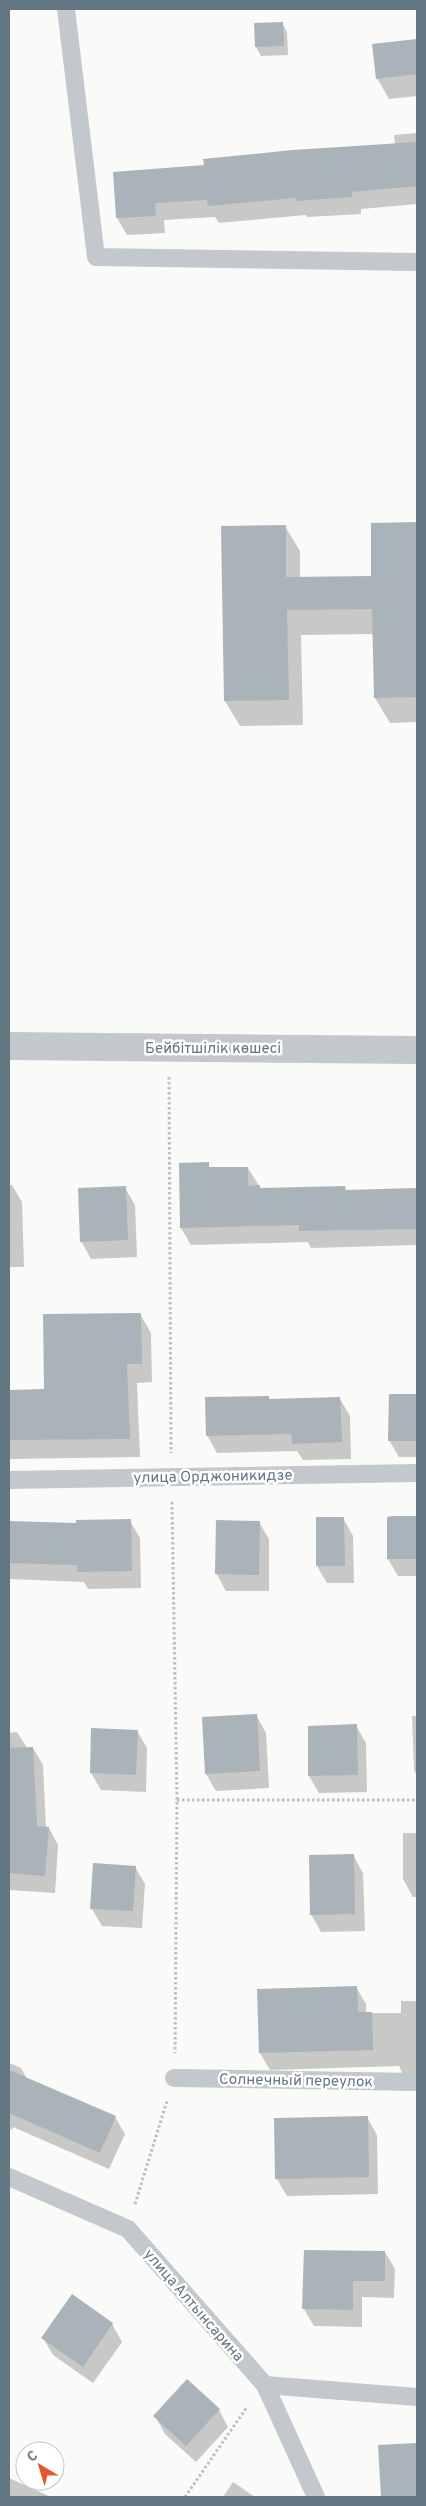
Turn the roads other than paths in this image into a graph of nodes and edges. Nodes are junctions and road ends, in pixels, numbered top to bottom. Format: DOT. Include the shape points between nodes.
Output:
graph roads {
  1 [pos="66,9"];
  2 [pos="417,262"];
  3 [pos="9,1046"];
  4 [pos="417,1050"];
  5 [pos="417,1473"];
  6 [pos="9,1480"];
  7 [pos="174,2078"];
  8 [pos="417,2082"];
  9 [pos="9,2177"];
  10 [pos="265,2385"];
  11 [pos="417,2397"];
  12 [pos="316,2497"];
  1 -- 2 [label="lane" via="96,257"];
  3 -- 4 [label="street, Бейбітшілік көшесі"];
  5 -- 6 [label="lane, улица Орджоникидзе"];
  7 -- 8 [label="lane, Солнечный переулок"];
  9 -- 10 [label="lane, улица Алтынсарина" via="128,2229"];
  10 -- 11 [label="lane"];
  10 -- 12 [label="lane, улица Алтынсарина"];
}
